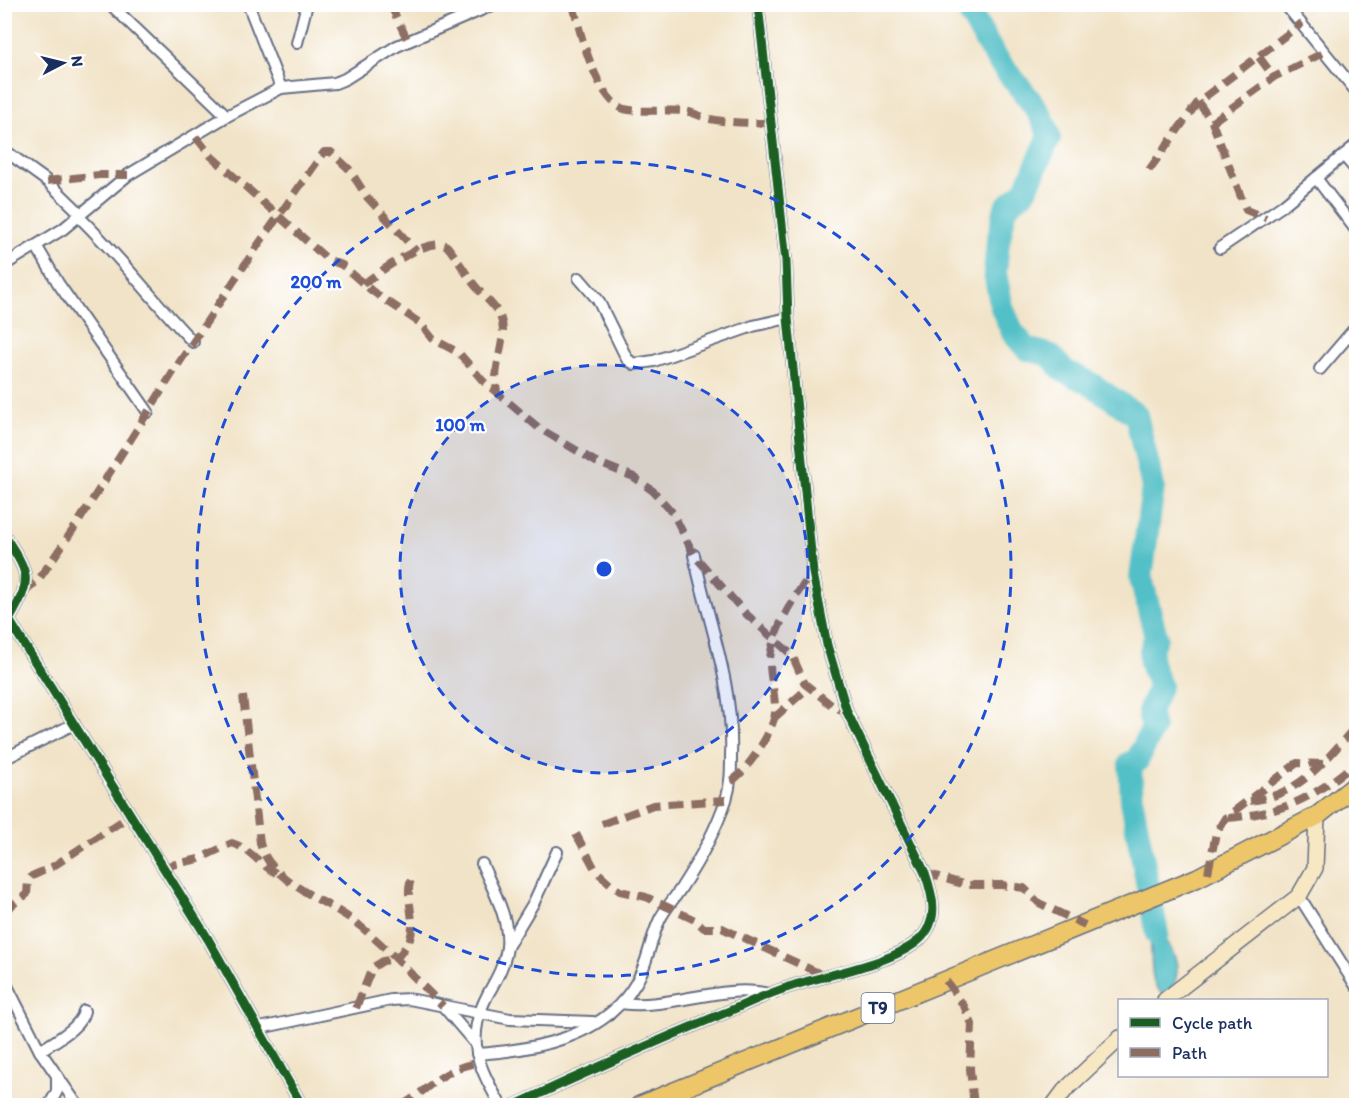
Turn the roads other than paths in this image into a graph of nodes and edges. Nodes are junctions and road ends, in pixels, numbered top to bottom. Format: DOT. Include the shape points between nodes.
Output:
graph roads {
  1 [pos="110,4"];
  2 [pos="248,4"];
  3 [pos="307,4"];
  4 [pos="495,4"];
  5 [pos="758,4"];
  6 [pos="1292,7"];
  7 [pos="297,43"];
  8 [pos="280,88"];
  9 [pos="1356,91"];
  10 [pos="226,116"];
  11 [pos="1356,145"];
  12 [pos="4,150"];
  13 [pos="1344,156"];
  14 [pos="1356,170"];
  15 [pos="1316,178"];
  16 [pos="79,215"];
  17 [pos="1356,230"];
  18 [pos="37,247"];
  19 [pos="1220,248"];
  20 [pos="4,265"];
  21 [pos="579,278"];
  22 [pos="788,318"];
  23 [pos="1356,327"];
  24 [pos="193,342"];
  25 [pos="1320,369"];
  26 [pos="148,412"];
  27 [pos="4,535"];
  28 [pos="694,555"];
  29 [pos="7,618"];
  30 [pos="74,724"];
  31 [pos="4,759"];
  32 [pos="1356,785"];
  33 [pos="1317,816"];
  34 [pos="558,852"];
  35 [pos="482,864"];
  36 [pos="1299,896"];
  37 [pos="507,947"];
  38 [pos="4,980"];
  39 [pos="1356,986"];
  40 [pos="770,994"];
  41 [pos="1166,999"];
  42 [pos="621,1003"];
  43 [pos="443,1006"];
  44 [pos="84,1011"];
  45 [pos="479,1012"];
  46 [pos="598,1022"];
  47 [pos="260,1028"];
  48 [pos="1118,1039"];
  49 [pos="474,1042"];
  50 [pos="40,1051"];
  51 [pos="477,1054"];
  52 [pos="57,1076"];
  53 [pos="49,1106"];
  54 [pos="78,1106"];
  55 [pos="302,1106"];
  56 [pos="501,1106"];
  57 [pos="513,1106"];
  58 [pos="639,1106"];
  59 [pos="1053,1106"];
  1 -- 10 [label="street"];
  2 -- 8 [label="street"];
  3 -- 7 [label="street"];
  4 -- 8 [label="street" via="397,46 335,83"];
  5 -- 22 [label="street" via="786,261"];
  6 -- 9 [label="street"];
  8 -- 10 [label="street"];
  10 -- 16 [label="street" via="129,175"];
  11 -- 13 [label="street"];
  12 -- 16 [label="street" via="47,181"];
  13 -- 14 [label="street"];
  13 -- 15 [label="street"];
  15 -- 17 [label="street"];
  15 -- 19 [label="street"];
  16 -- 18 [label="street"];
  16 -- 24 [label="street"];
  18 -- 20 [label="street"];
  18 -- 26 [label="street"];
  21 -- 22 [label="street" via="598,300 627,358 634,364"];
  22 -- 40 [label="street" via="813,573 827,645 847,712 925,873 933,895 934,914 919,940 905,949"];
  23 -- 25 [label="street"];
  27 -- 29 [label="street" via="23,564 27,578 24,593"];
  28 -- 42 [label="street" via="728,692 731,781 708,841 661,917 638,981"];
  29 -- 30 [label="street"];
  30 -- 31 [label="street"];
  30 -- 47 [label="street"];
  32 -- 33 [label="highway, T9"];
  33 -- 36 [label="main road" via="1315,868"];
  33 -- 58 [label="highway, T9" via="1197,878"];
  34 -- 37 [label="street"];
  35 -- 37 [label="street" via="503,917"];
  36 -- 39 [label="street"];
  36 -- 41 [label="main road"];
  37 -- 45 [label="street"];
  38 -- 50 [label="street"];
  40 -- 42 [label="street" via="742,990 640,1006"];
  40 -- 57 [label="street" via="650,1043"];
  42 -- 46 [label="street"];
  43 -- 45 [label="street"];
  43 -- 47 [label="street" via="409,999 391,1000"];
  43 -- 49 [label="street"];
  44 -- 50 [label="street" via="75,1026"];
  45 -- 46 [label="street" via="535,1021"];
  45 -- 49 [label="street"];
  46 -- 51 [label="street" via="568,1039 515,1052"];
  47 -- 55 [label="street"];
  48 -- 59 [label="main road"];
  49 -- 51 [label="street"];
  50 -- 52 [label="street"];
  51 -- 56 [label="street"];
  52 -- 53 [label="street" via="57,1091"];
  52 -- 54 [label="street"];
}
